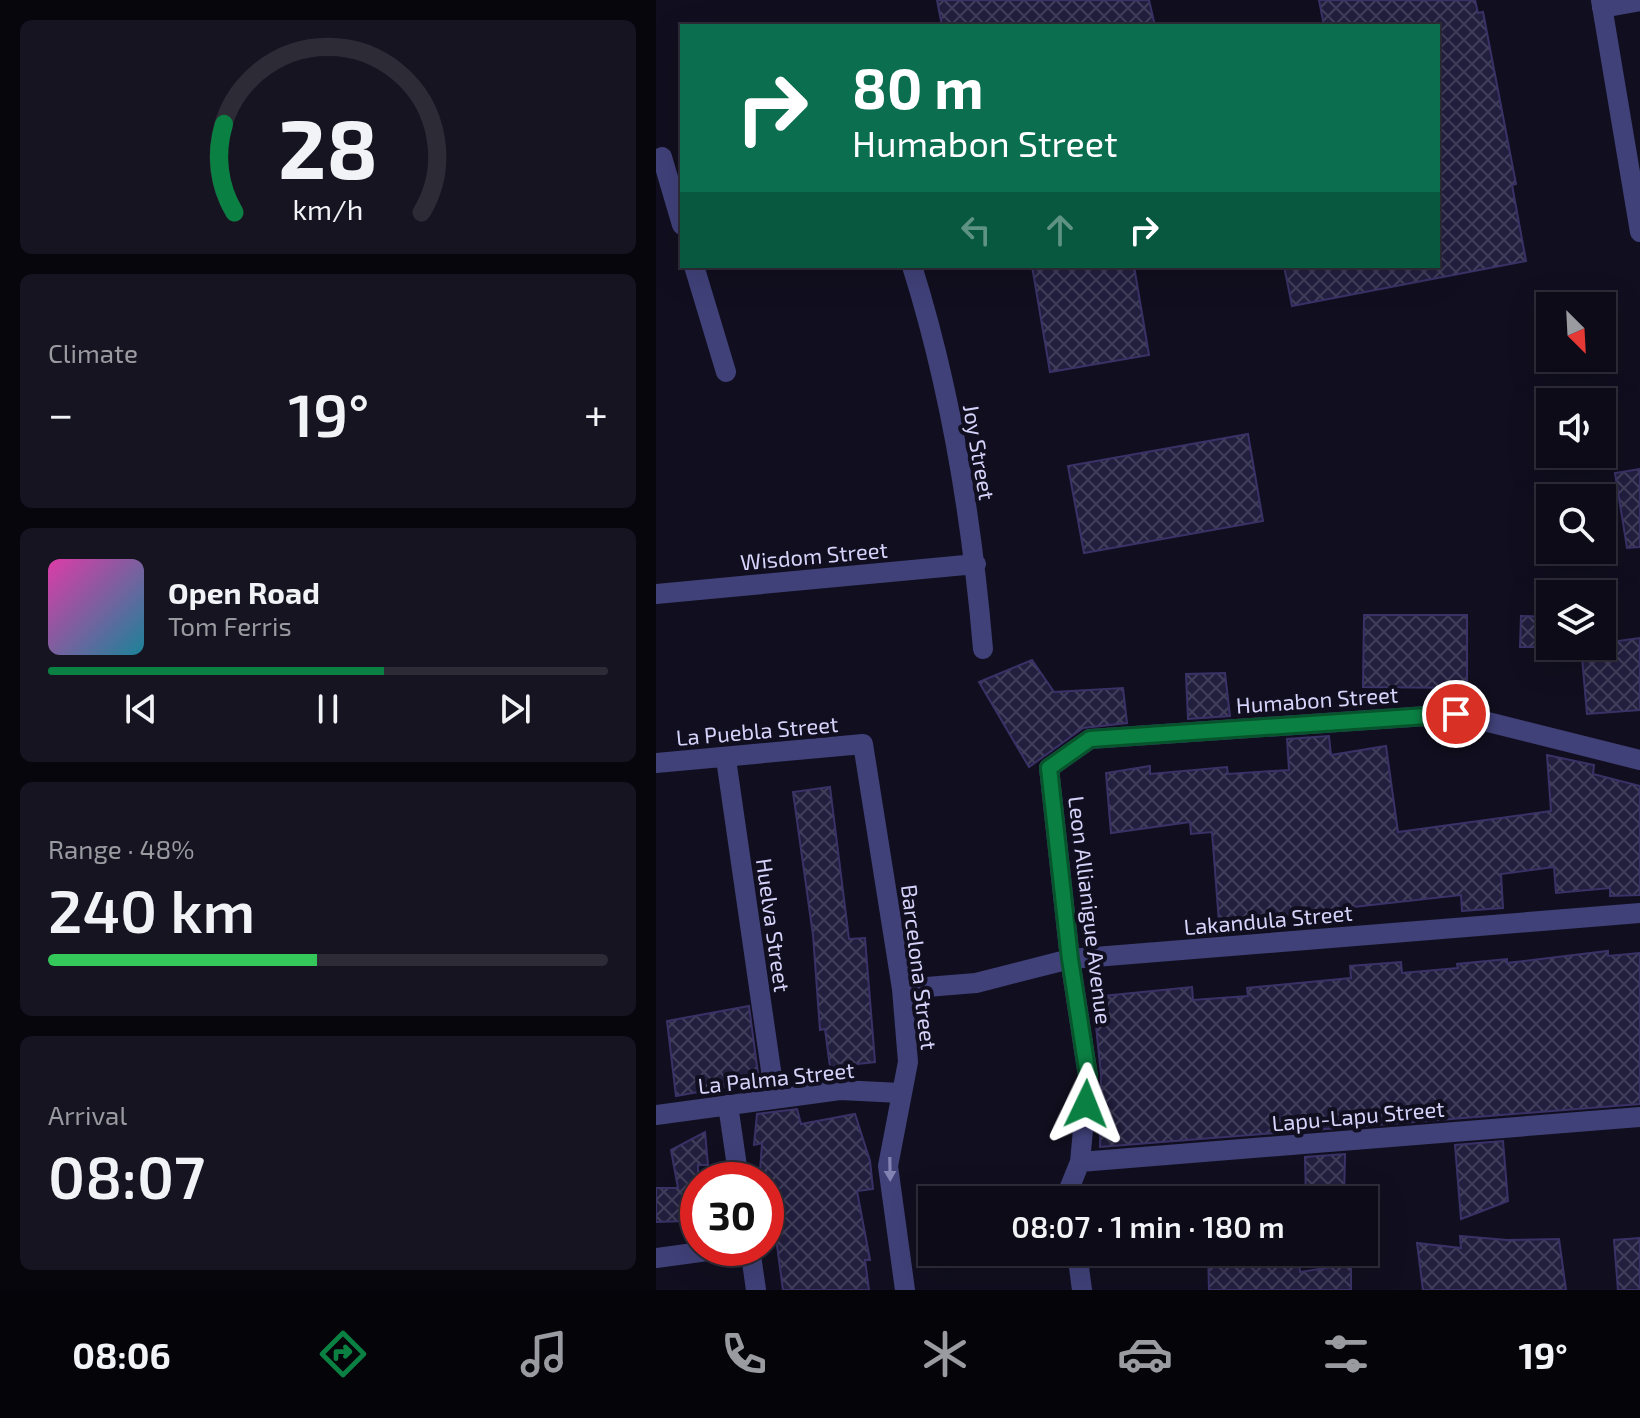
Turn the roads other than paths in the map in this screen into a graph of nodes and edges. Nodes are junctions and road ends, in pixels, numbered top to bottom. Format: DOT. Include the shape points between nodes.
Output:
graph roads {
  1 [pos="1640,1"];
  2 [pos="1601,4"];
  3 [pos="1640,99"];
  4 [pos="1619,102"];
  5 [pos="667,156"];
  6 [pos="680,216"];
  7 [pos="1640,232"];
  8 [pos="695,268"];
  9 [pos="913,268"];
  10 [pos="726,372"];
  11 [pos="976,564"];
  12 [pos="656,594"];
  13 [pos="983,649"];
  14 [pos="863,744"];
  15 [pos="726,759"];
  16 [pos="1640,760"];
  17 [pos="656,763"];
  18 [pos="1049,768"];
  19 [pos="1640,913"];
  20 [pos="1070,959"];
  21 [pos="902,989"];
  22 [pos="901,1093"];
  23 [pos="775,1098"];
  24 [pos="728,1105"];
  25 [pos="656,1115"];
  26 [pos="1640,1117"];
  27 [pos="736,1162"];
  28 [pos="1080,1162"];
  29 [pos="1070,1186"];
  30 [pos="680,1255"];
  31 [pos="656,1258"];
  32 [pos="753,1266"];
  33 [pos="1079,1266"];
  34 [pos="756,1290"];
  35 [pos="905,1290"];
  36 [pos="1082,1290"];
  1 -- 2 [label="street"];
  2 -- 4 [label="street"];
  3 -- 4 [label="street"];
  4 -- 7 [label="street"];
  5 -- 6 [label="street"];
  8 -- 10 [label="street"];
  9 -- 11 [label="street, Joy Street" via="937,346"];
  11 -- 12 [label="street, Wisdom Street"];
  11 -- 13 [label="street, Joy Street"];
  14 -- 15 [label="street, La Puebla Street"];
  14 -- 21 [label="street, Barcelona Street"];
  15 -- 17 [label="street, La Puebla Street"];
  15 -- 23 [label="street, Huelva Street"];
  16 -- 18 [label="street, Humabon Street" via="1456,714 1090,739"];
  18 -- 20 [label="street, Leon Allianigue Avenue"];
  19 -- 20 [label="street, Lakandula Street"];
  20 -- 21 [label="street, Lakandula Street" via="976,983"];
  20 -- 28 [label="street, Leon Allianigue Avenue" via="1088,1076"];
  21 -- 22 [label="street, Barcelona Street" via="908,1062"];
  22 -- 23 [label="street, La Palma Street" via="840,1090"];
  22 -- 35 [label="street, Barcelona Street, one-way" via="888,1166"];
  23 -- 24 [label="street, La Palma Street"];
  24 -- 25 [label="street, La Palma Street"];
  24 -- 27 [label="street"];
  26 -- 28 [label="street, Lapu-Lapu Street"];
  28 -- 29 [label="street, Leon Allianigue Avenue"];
  30 -- 31 [label="street"];
  32 -- 34 [label="street"];
  33 -- 36 [label="street"];
}
